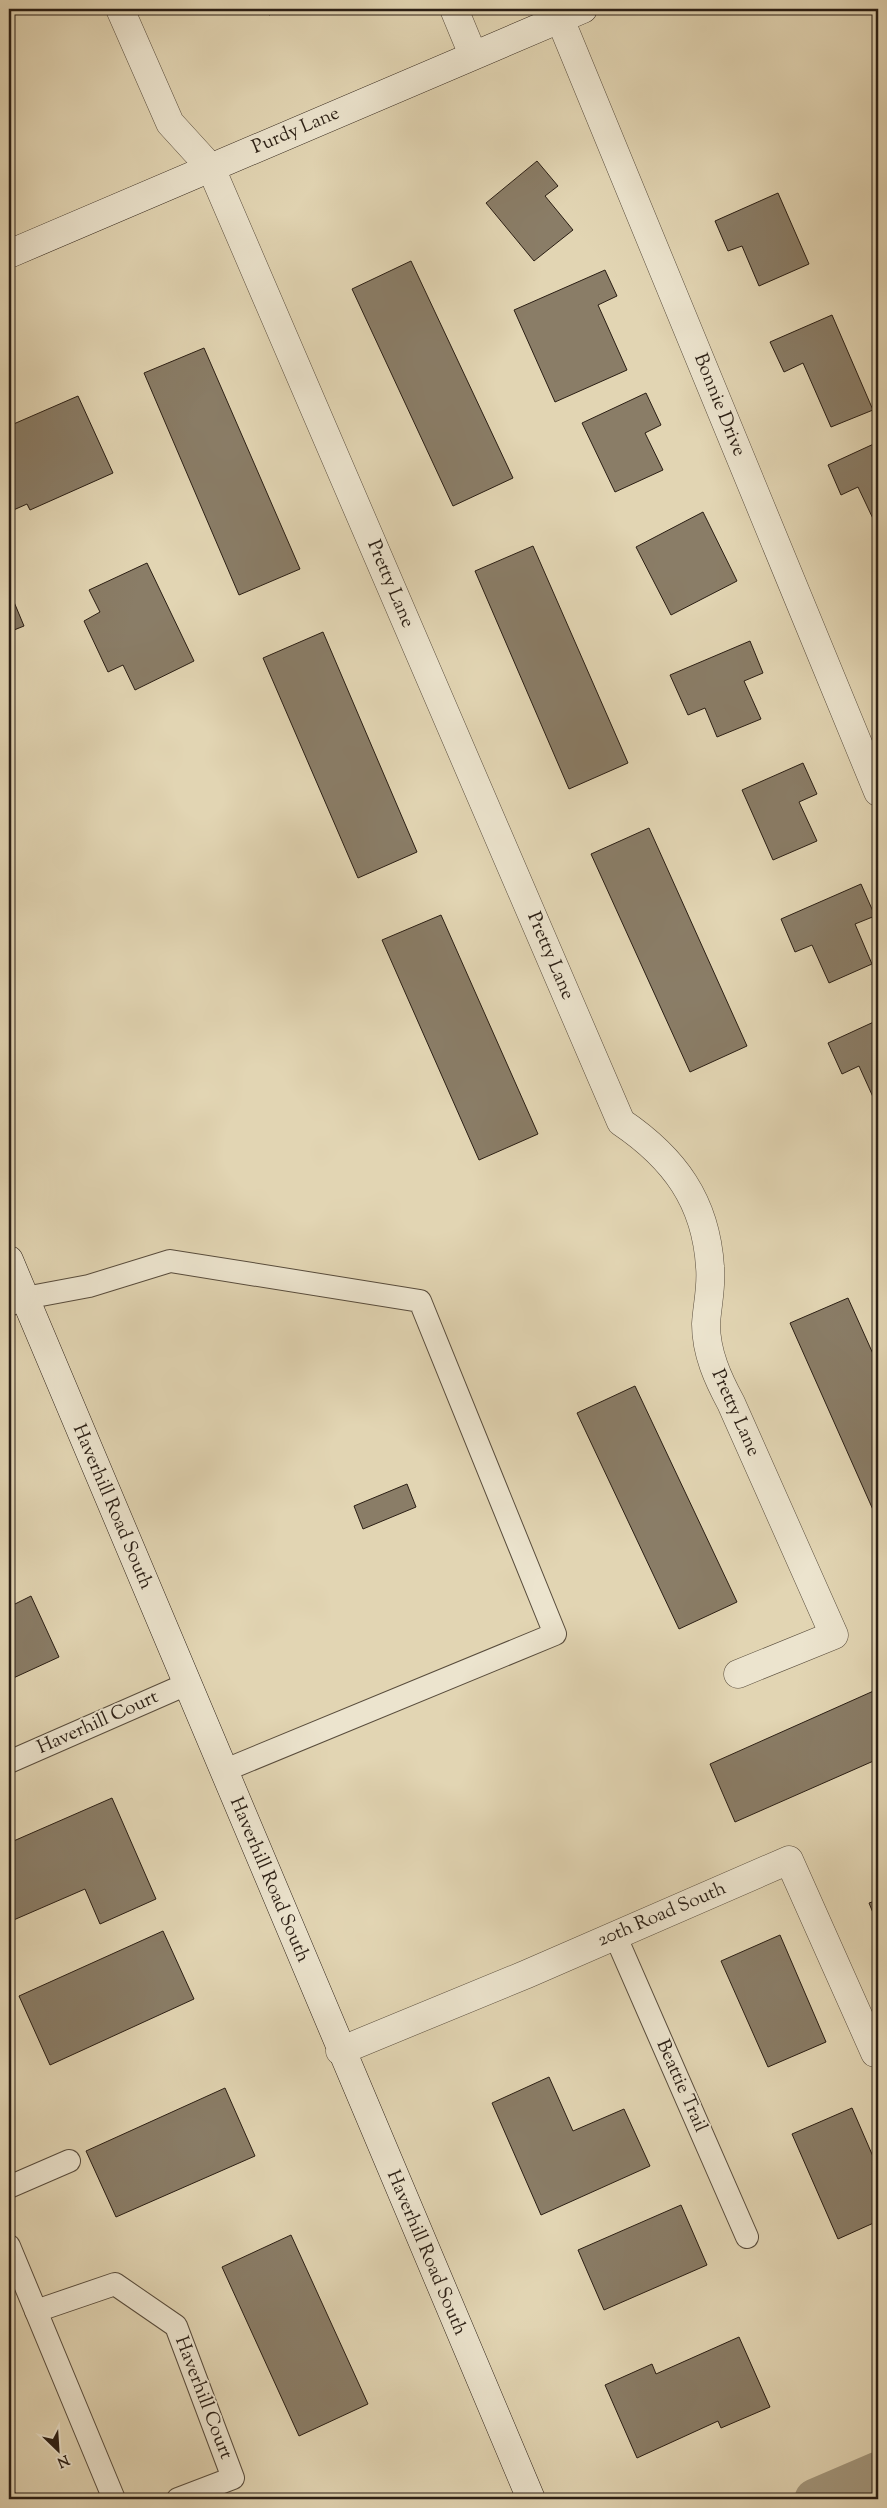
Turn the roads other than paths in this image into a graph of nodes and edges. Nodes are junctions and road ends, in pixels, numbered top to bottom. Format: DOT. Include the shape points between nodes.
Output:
graph roads {
  1 [pos="120,9"];
  2 [pos="454,9"];
  3 [pos="572,14"];
  4 [pos="473,55"];
  5 [pos="211,168"];
  6 [pos="9,254"];
  7 [pos="878,792"];
  8 [pos="9,1260"];
  9 [pos="17,1302"];
  10 [pos="738,1674"];
  11 [pos="186,1684"];
  12 [pos="9,1762"];
  13 [pos="223,1771"];
  14 [pos="615,1936"];
  15 [pos="340,2051"];
  16 [pos="875,2053"];
  17 [pos="69,2161"];
  18 [pos="9,2187"];
  19 [pos="747,2237"];
  20 [pos="9,2246"];
  21 [pos="36,2312"];
  22 [pos="114,2499"];
  23 [pos="178,2499"];
  24 [pos="531,2499"];
  1 -- 5 [label="street" via="170,123"];
  2 -- 4 [label="street"];
  3 -- 4 [label="street, Purdy Lane"];
  3 -- 7 [label="street, Bonnie Drive"];
  4 -- 5 [label="street, Purdy Lane"];
  5 -- 6 [label="street, Purdy Lane"];
  5 -- 10 [label="street, Pretty Lane" via="621,1122 668,1160 686,1184 699,1211 711,1269 706,1326 718,1379 834,1635"];
  8 -- 9 [label="street, Haverhill Road South"];
  9 -- 11 [label="street, Haverhill Road South"];
  9 -- 13 [label="lane" via="90,1286 170,1261 420,1302 555,1634"];
  11 -- 12 [label="lane, Haverhill Court"];
  11 -- 13 [label="street, Haverhill Road South"];
  13 -- 15 [label="street, Haverhill Road South"];
  14 -- 15 [label="street, 20th Road South"];
  14 -- 16 [label="street, 20th Road South" via="789,1860"];
  14 -- 19 [label="lane, Beattie Trail"];
  15 -- 24 [label="street, Haverhill Road South"];
  17 -- 18 [label="lane"];
  20 -- 21 [label="lane"];
  21 -- 22 [label="lane"];
  21 -- 23 [label="lane, Haverhill Court" via="115,2284 176,2326 233,2478"];
}
